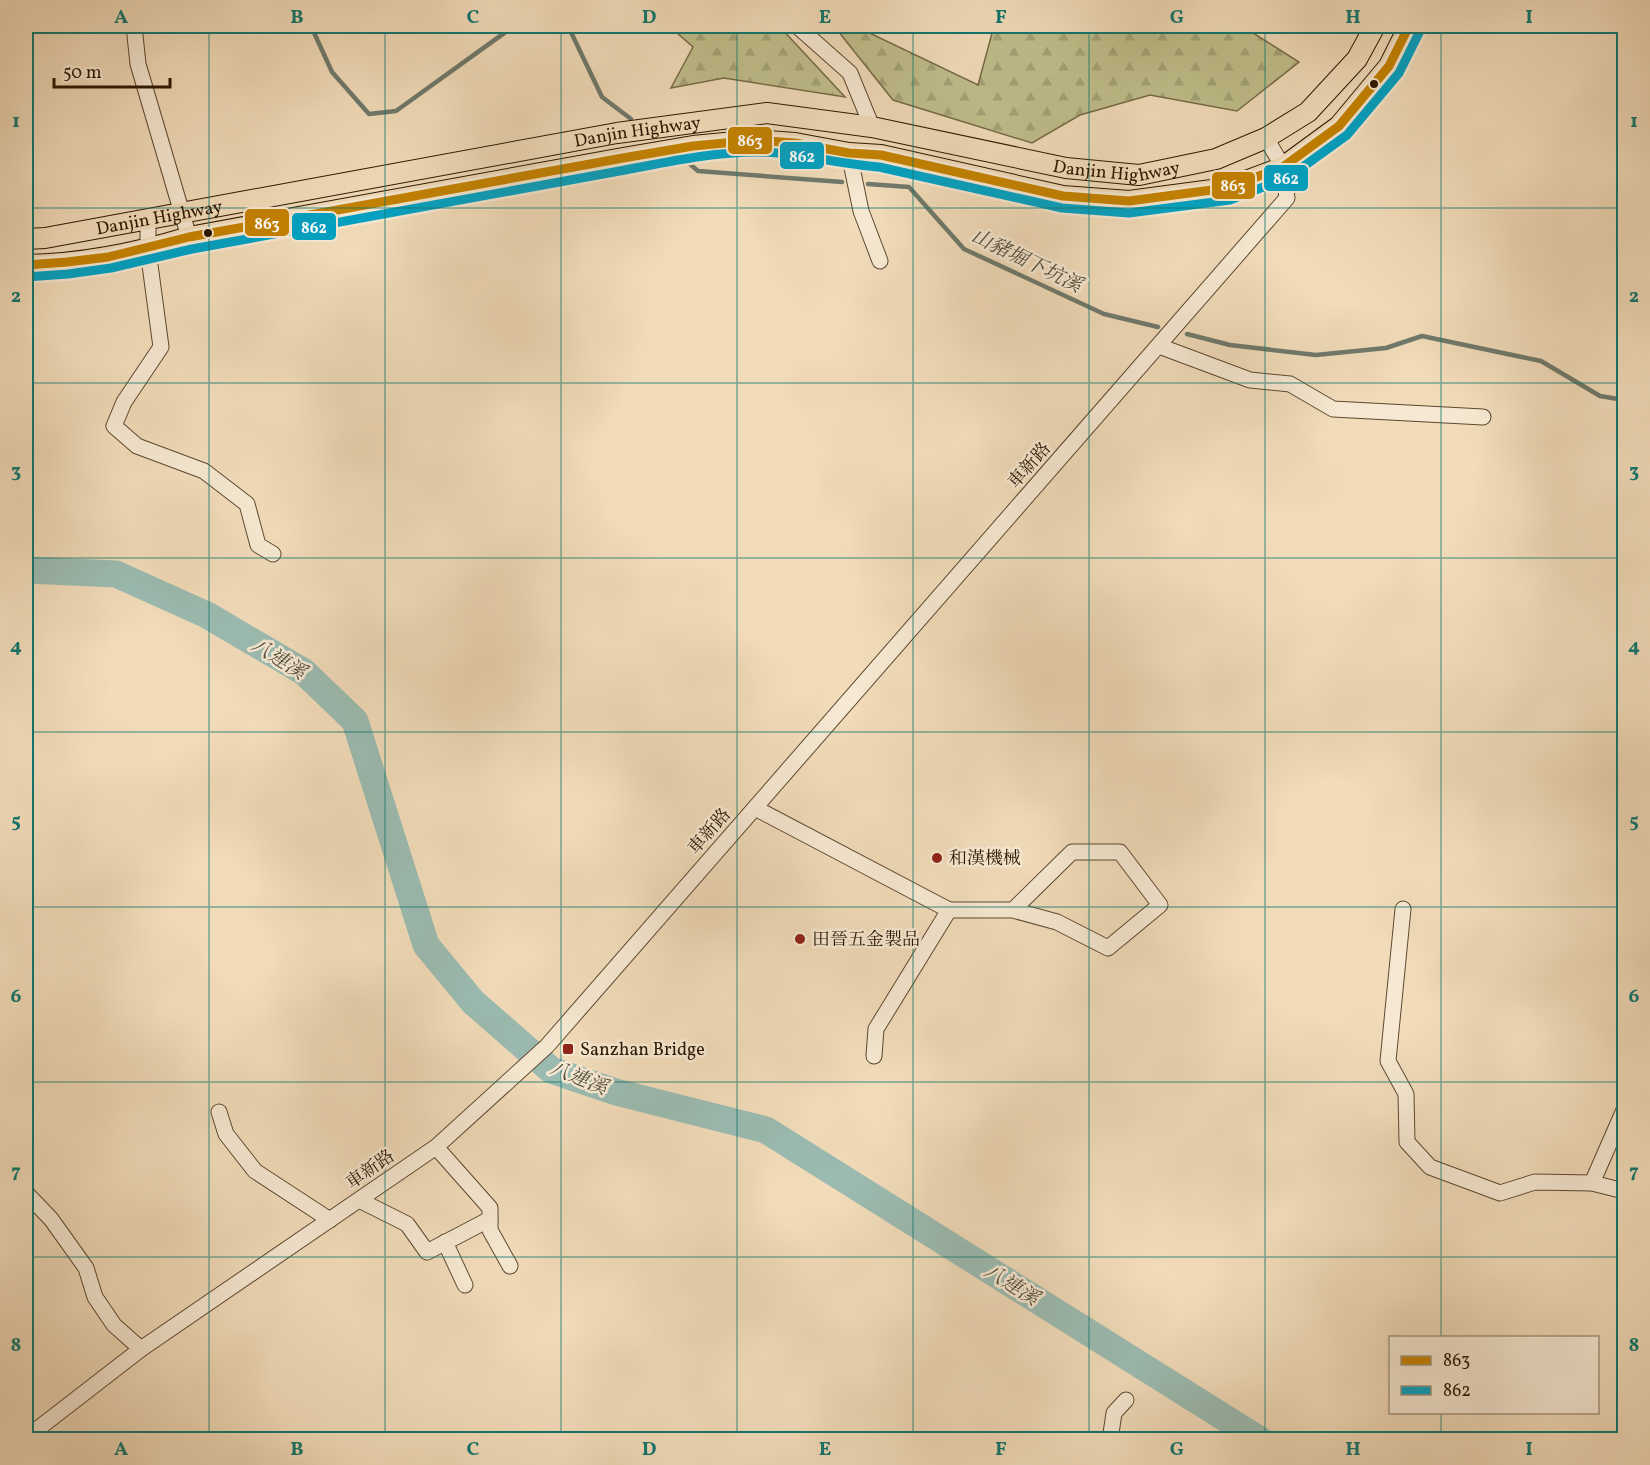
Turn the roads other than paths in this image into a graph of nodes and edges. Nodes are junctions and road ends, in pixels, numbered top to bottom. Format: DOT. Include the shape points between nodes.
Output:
graph roads {
  1 [pos="134,26"];
  2 [pos="797,26"];
  3 [pos="1375,26"];
  4 [pos="1409,26"];
  5 [pos="872,127"];
  6 [pos="1266,138"];
  7 [pos="849,153"];
  8 [pos="1283,167"];
  9 [pos="183,214"];
  10 [pos="148,220"];
  11 [pos="189,237"];
  12 [pos="26,239"];
  13 [pos="148,250"];
  14 [pos="880,261"];
  15 [pos="26,265"];
  16 [pos="1159,346"];
  17 [pos="1483,417"];
  18 [pos="273,554"];
  19 [pos="754,808"];
  20 [pos="1403,909"];
  21 [pos="949,910"];
  22 [pos="1013,910"];
  23 [pos="874,1056"];
  24 [pos="1624,1110"];
  25 [pos="219,1112"];
  26 [pos="436,1147"];
  27 [pos="1592,1183"];
  28 [pos="1624,1191"];
  29 [pos="26,1193"];
  30 [pos="359,1200"];
  31 [pos="490,1219"];
  32 [pos="330,1220"];
  33 [pos="445,1242"];
  34 [pos="510,1266"];
  35 [pos="465,1285"];
  36 [pos="141,1349"];
  37 [pos="1126,1400"];
  38 [pos="26,1438"];
  39 [pos="1110,1440"];
  1 -- 9 [label="street" via="138,64"];
  2 -- 5 [label="street" via="850,73"];
  3 -- 6 [label="main road, Danjin Highway" via="1357,59 1308,112"];
  4 -- 8 [label="main road, Danjin Highway" via="1389,66 1339,126"];
  5 -- 6 [label="main road, Danjin Highway" via="1066,168 1138,175 1216,159"];
  5 -- 9 [label="main road, Danjin Highway" via="767,113 711,119"];
  6 -- 8 [label="street, 車新路"];
  7 -- 8 [label="main road, Danjin Highway" via="881,155 1063,196 1129,201 1227,188"];
  7 -- 11 [label="main road, Danjin Highway" via="756,140 693,146"];
  7 -- 14 [label="street" via="861,211"];
  8 -- 16 [label="street, 車新路" via="1287,198"];
  9 -- 10 [label="main road, Danjin Highway"];
  9 -- 11 [label="street"];
  10 -- 12 [label="main road, Danjin Highway"];
  10 -- 13 [label="street"];
  11 -- 13 [label="main road, Danjin Highway"];
  13 -- 15 [label="main road, Danjin Highway"];
  13 -- 18 [label="street" via="161,347 124,402 114,426 137,446 204,471 247,504 258,545"];
  16 -- 17 [label="street" via="1250,380 1290,384 1333,409"];
  16 -- 19 [label="street, 車新路"];
  19 -- 21 [label="street"];
  19 -- 26 [label="street, 車新路" via="547,1046"];
  20 -- 27 [label="street" via="1388,1061 1406,1095 1407,1142 1430,1167 1500,1193 1535,1182"];
  21 -- 22 [label="street"];
  21 -- 23 [label="street" via="876,1029"];
  22 -- 22 [label="street" via="1057,922 1108,948 1160,904 1120,852 1072,852"];
  24 -- 27 [label="street"];
  25 -- 32 [label="street" via="226,1134 255,1171"];
  26 -- 30 [label="street, 車新路"];
  26 -- 31 [label="street" via="490,1208"];
  27 -- 28 [label="street"];
  29 -- 36 [label="street" via="51,1219 86,1268 95,1297 114,1325"];
  30 -- 32 [label="street, 車新路"];
  30 -- 33 [label="street" via="407,1224 428,1252"];
  31 -- 33 [label="street"];
  31 -- 34 [label="street" via="490,1230"];
  32 -- 36 [label="street, 車新路"];
  33 -- 35 [label="street"];
  36 -- 38 [label="street, 車新路"];
  37 -- 39 [label="street" via="1114,1413"];
}
